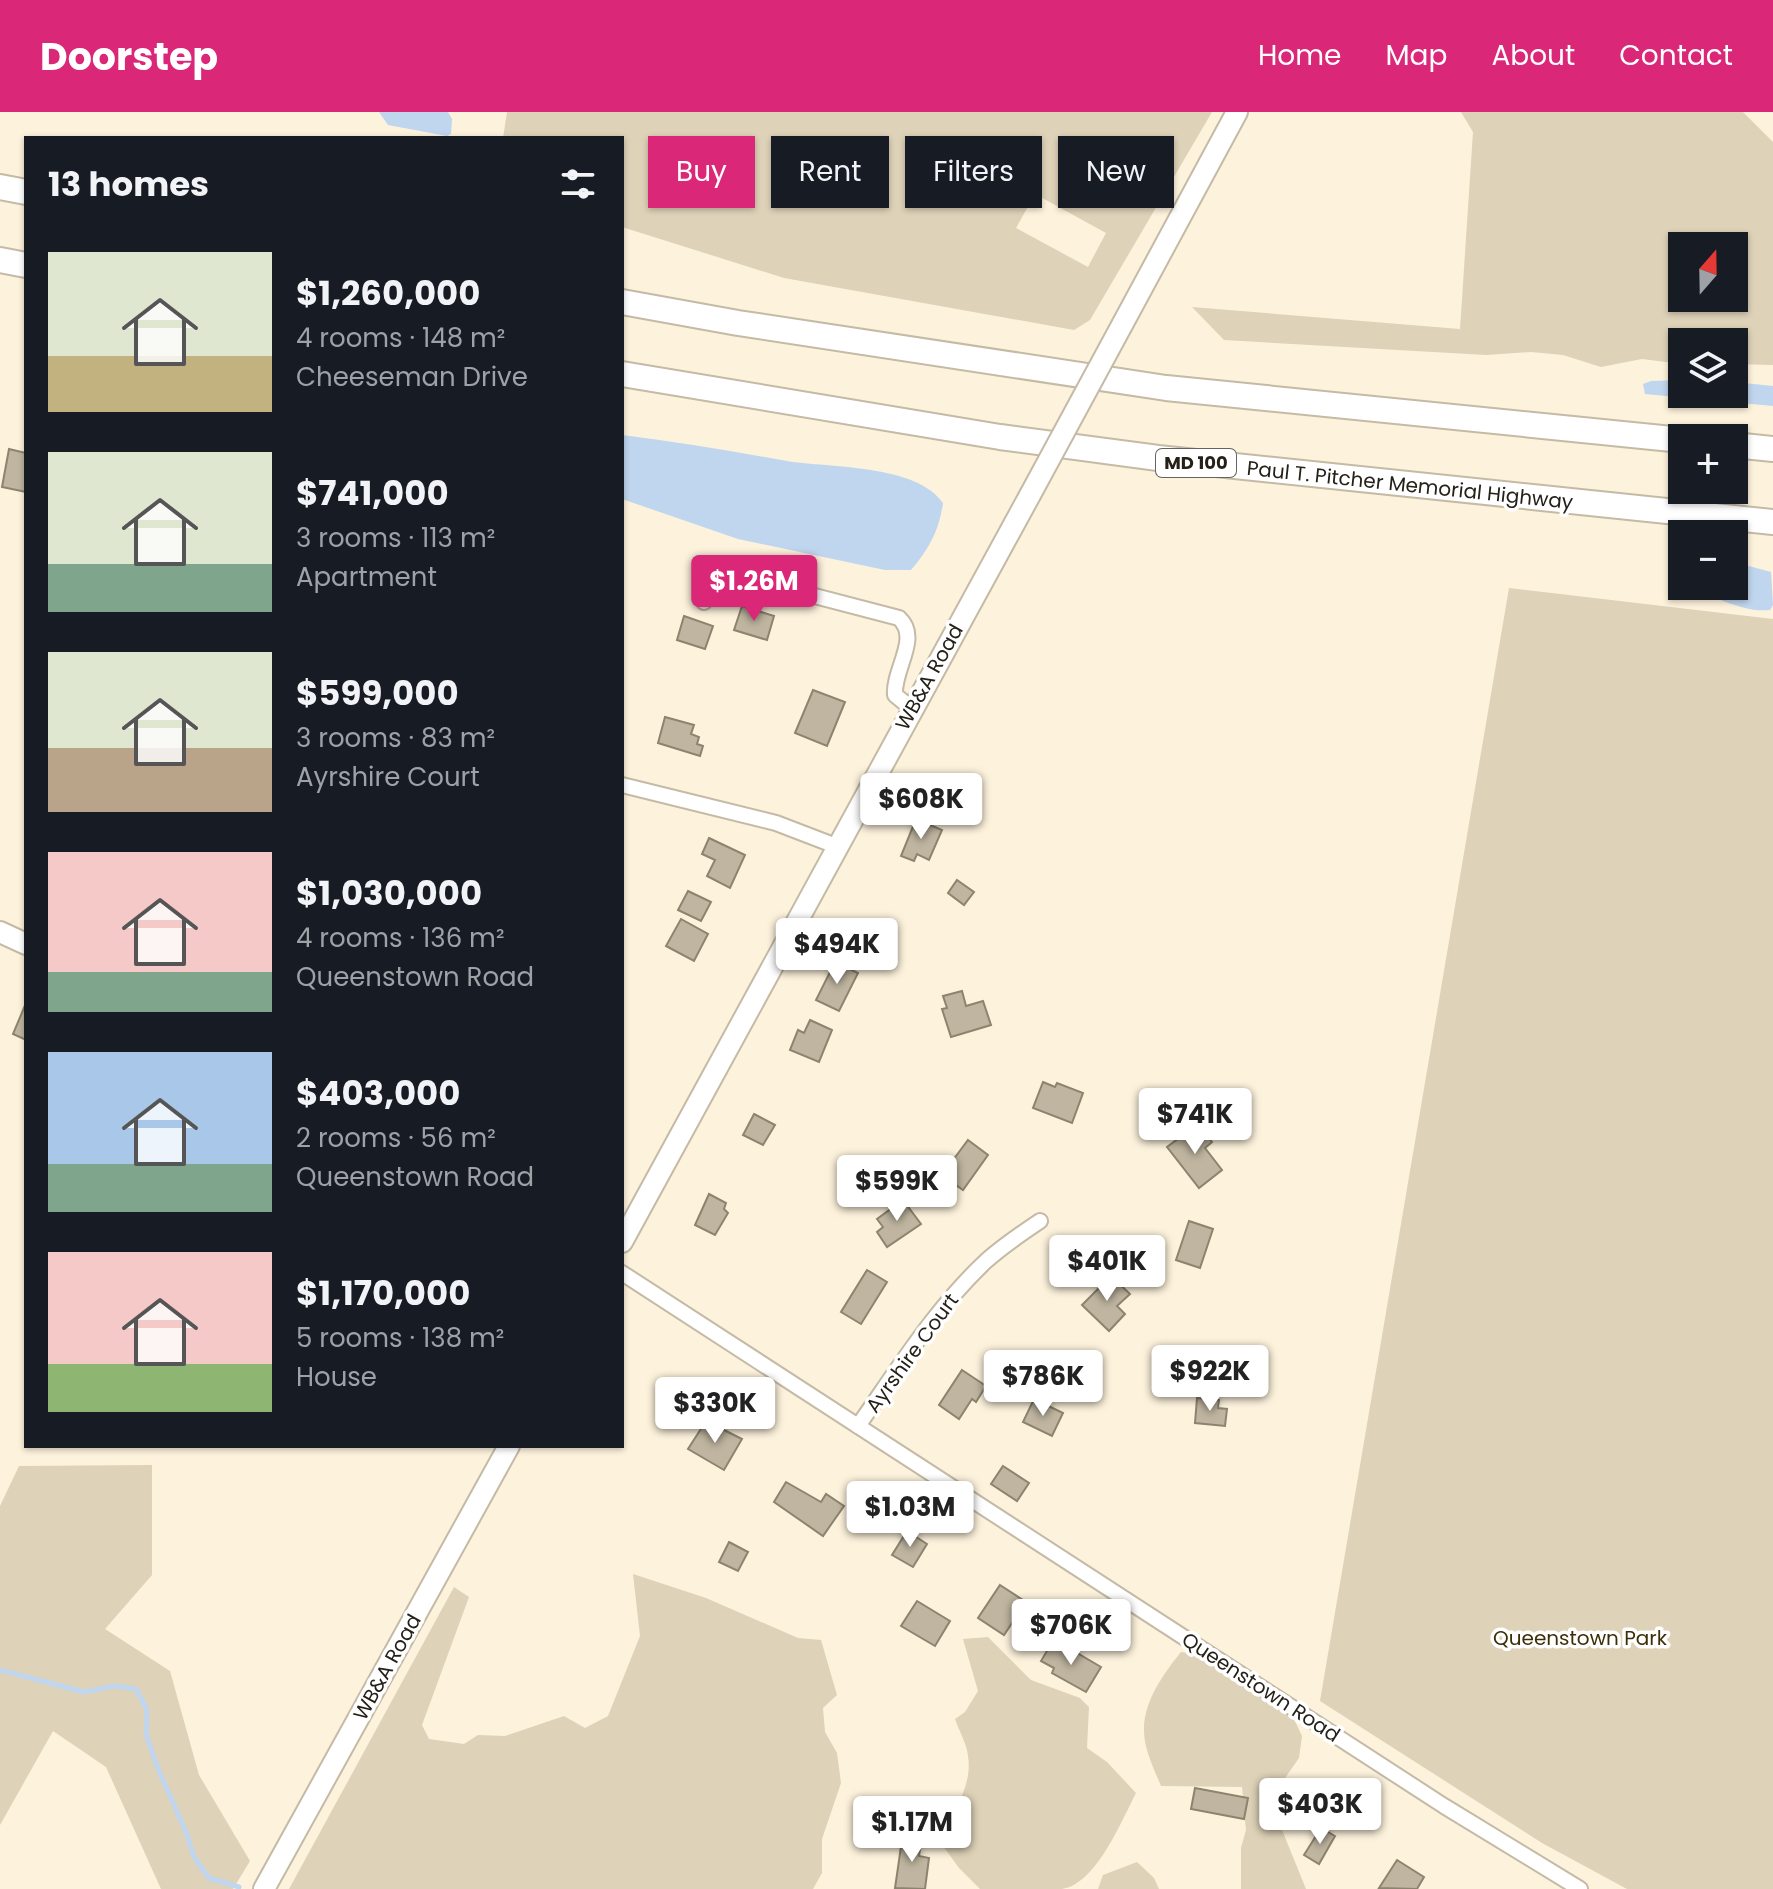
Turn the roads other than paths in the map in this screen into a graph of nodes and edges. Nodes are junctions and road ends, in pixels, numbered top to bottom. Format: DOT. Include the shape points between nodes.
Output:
graph roads {
  1 [pos="1237,112"];
  2 [pos="0,187"];
  3 [pos="24,192"];
  4 [pos="0,260"];
  5 [pos="24,265"];
  6 [pos="624,302"];
  7 [pos="624,374"];
  8 [pos="1668,439"];
  9 [pos="1748,446"];
  10 [pos="1773,449"];
  11 [pos="1773,522"];
  12 [pos="704,602"];
  13 [pos="911,708"];
  14 [pos="624,785"];
  15 [pos="836,846"];
  16 [pos="0,932"];
  17 [pos="24,943"];
  18 [pos="1040,1221"];
  19 [pos="624,1238"];
  20 [pos="624,1274"];
  21 [pos="858,1426"];
  22 [pos="508,1448"];
  23 [pos="264,1889"];
  24 [pos="1580,1889"];
  1 -- 13 [label="street, WB&A Road, bridge"];
  2 -- 3 [label="highway"];
  4 -- 5 [label="highway"];
  6 -- 8 [label="highway" via="1166,388"];
  7 -- 11 [label="highway, Paul T. Pitcher Memorial Highway / MD 100" via="1144,456"];
  9 -- 10 [label="highway"];
  12 -- 13 [label="street" via="710,585 742,577 899,618 909,636 895,695"];
  13 -- 15 [label="street, WB&A Road"];
  14 -- 15 [label="street" via="776,823"];
  15 -- 19 [label="street, WB&A Road"];
  16 -- 17 [label="street"];
  18 -- 21 [label="street, Ayrshire Court" via="952,1295"];
  20 -- 21 [label="street, Queenstown Road"];
  21 -- 24 [label="street, Queenstown Road"];
  22 -- 23 [label="street, WB&A Road"];
}
